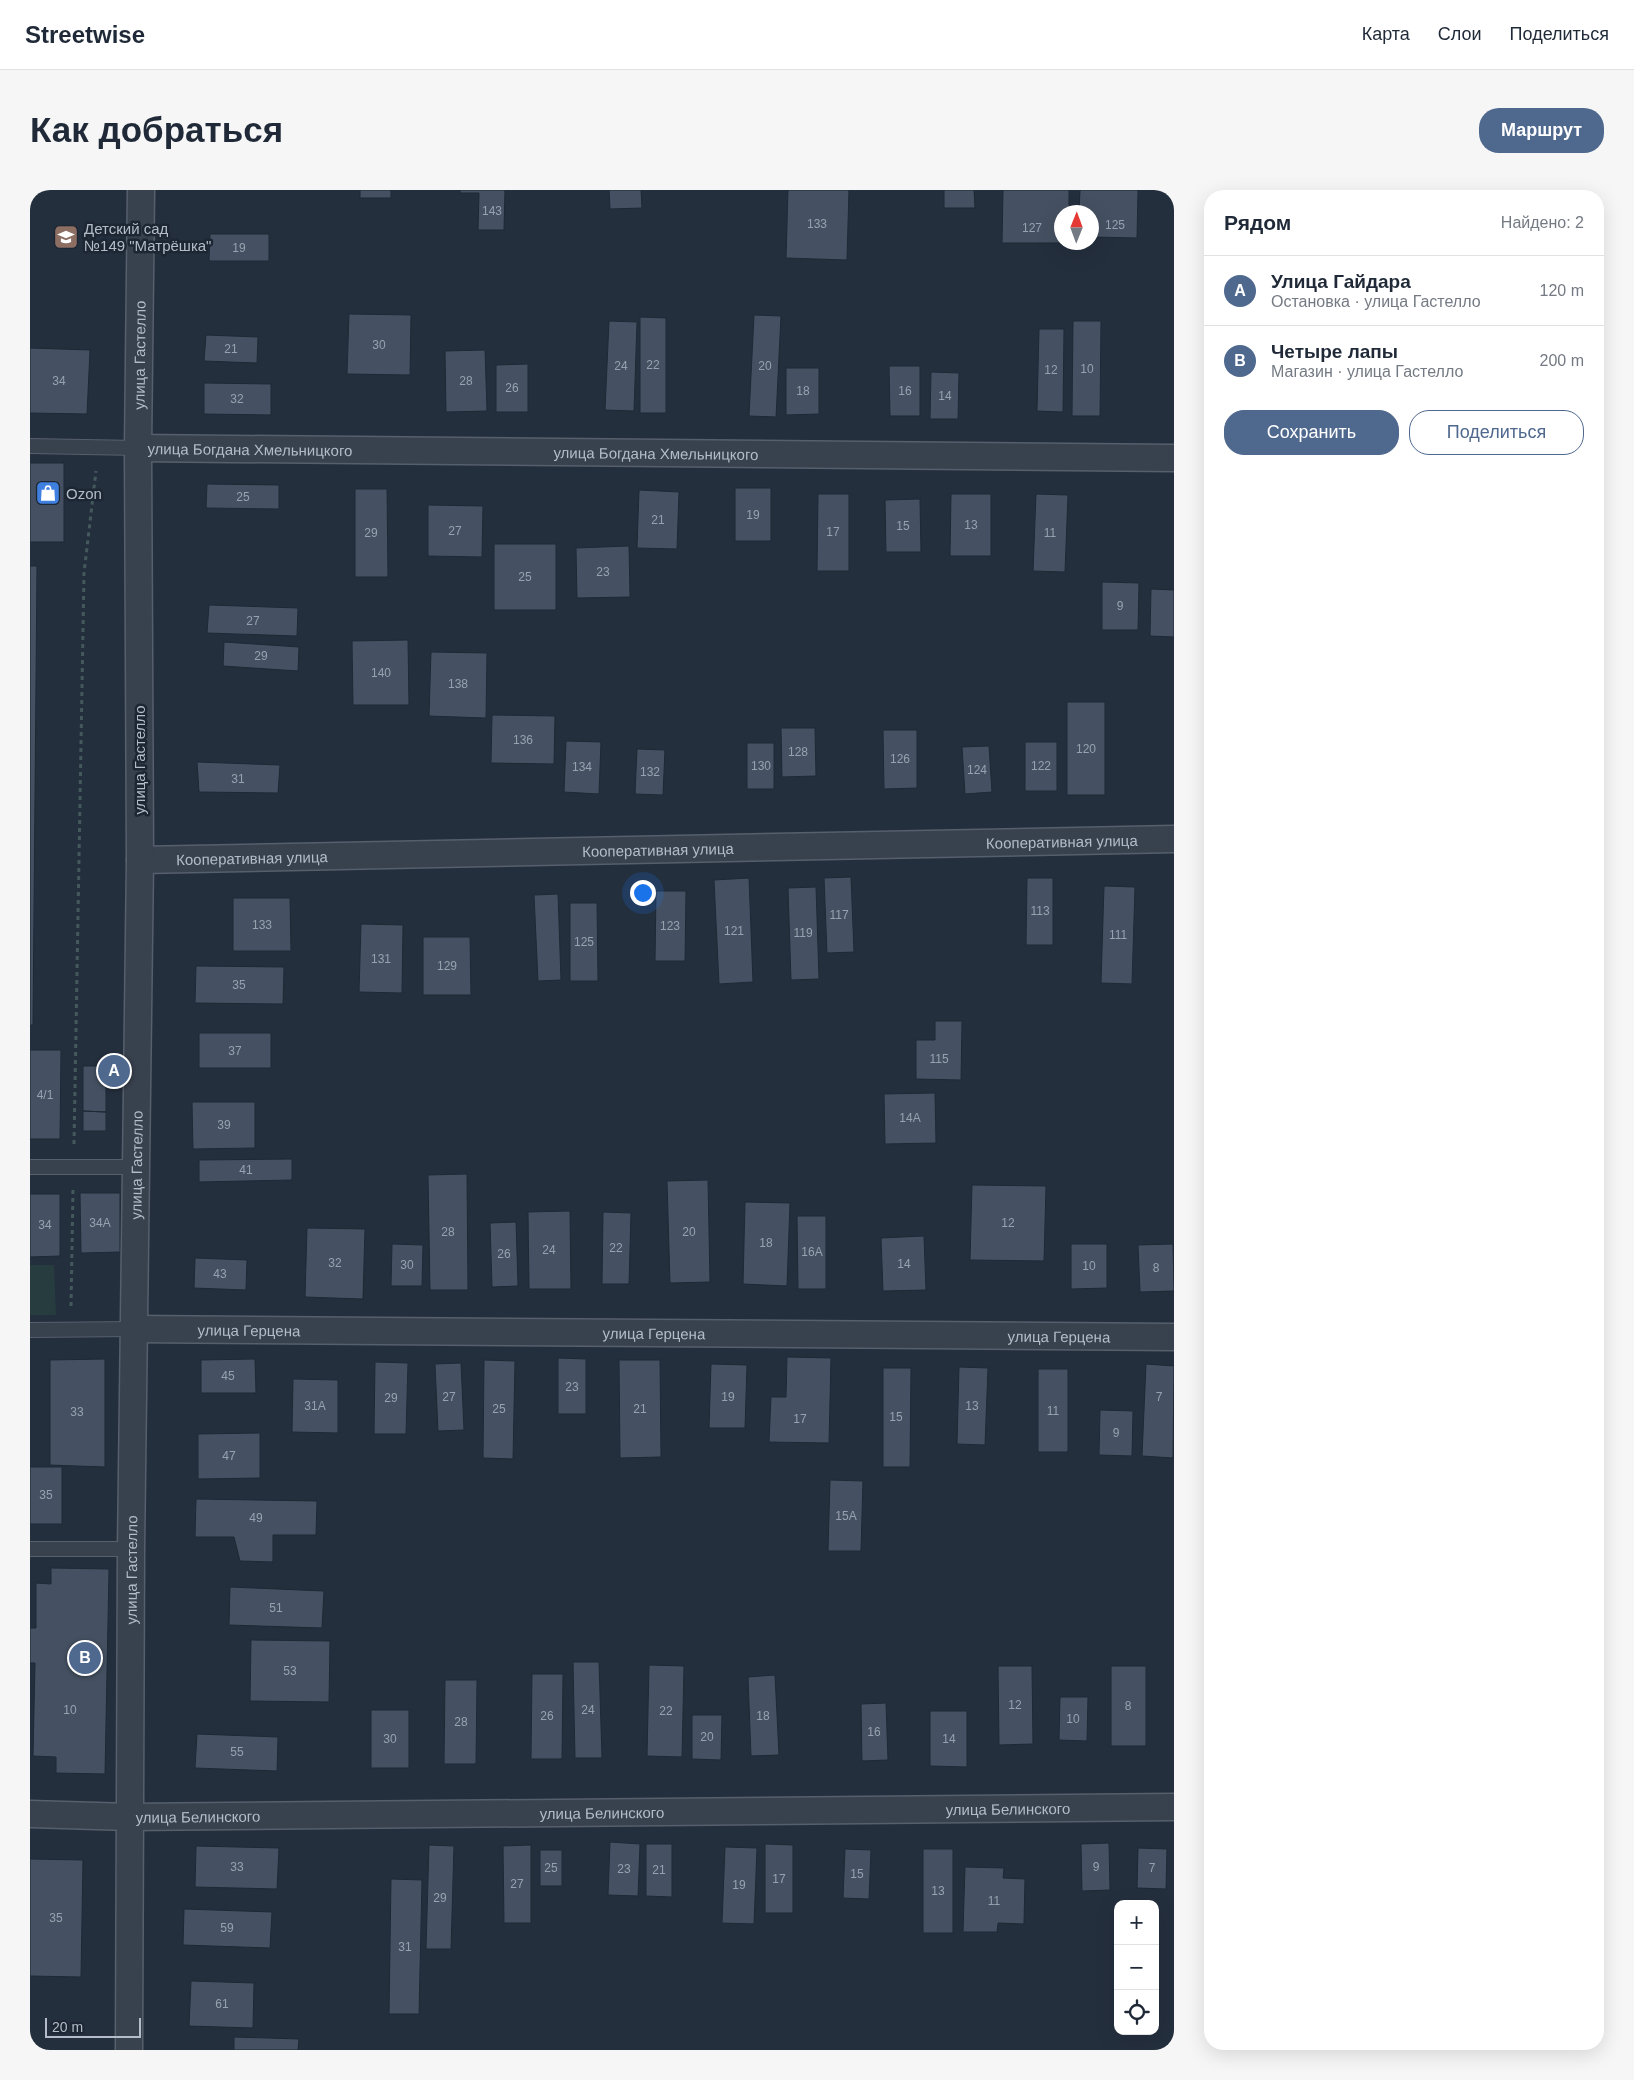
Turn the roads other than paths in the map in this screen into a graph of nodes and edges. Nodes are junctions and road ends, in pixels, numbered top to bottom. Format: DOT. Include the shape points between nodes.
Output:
graph roads {
  1 [pos="141,190"];
  2 [pos="30,446"];
  3 [pos="138,448"];
  4 [pos="1174,458"];
  5 [pos="1174,839"];
  6 [pos="140,860"];
  7 [pos="30,1167"];
  8 [pos="136,1167"];
  9 [pos="134,1329"];
  10 [pos="30,1330"];
  11 [pos="1174,1336"];
  12 [pos="30,1549"];
  13 [pos="131,1549"];
  14 [pos="1174,1807"];
  15 [pos="30,1814"];
  16 [pos="130,1817"];
  17 [pos="129,2050"];
  1 -- 3 [label="street, улица Гастелло"];
  2 -- 3 [label="lane"];
  3 -- 4 [label="street, улица Богдана Хмельницкого"];
  3 -- 6 [label="street, улица Гастелло"];
  5 -- 6 [label="street, Кооперативная улица"];
  6 -- 8 [label="street, улица Гастелло"];
  7 -- 8 [label="lane"];
  8 -- 9 [label="street, улица Гастелло"];
  9 -- 10 [label="lane"];
  9 -- 11 [label="street, улица Герцена"];
  9 -- 13 [label="street, улица Гастелло"];
  12 -- 13 [label="lane"];
  13 -- 16 [label="street, улица Гастелло"];
  14 -- 16 [label="street, улица Белинского"];
  15 -- 16 [label="street, улица Белинского"];
  16 -- 17 [label="street, улица Гастелло"];
}
